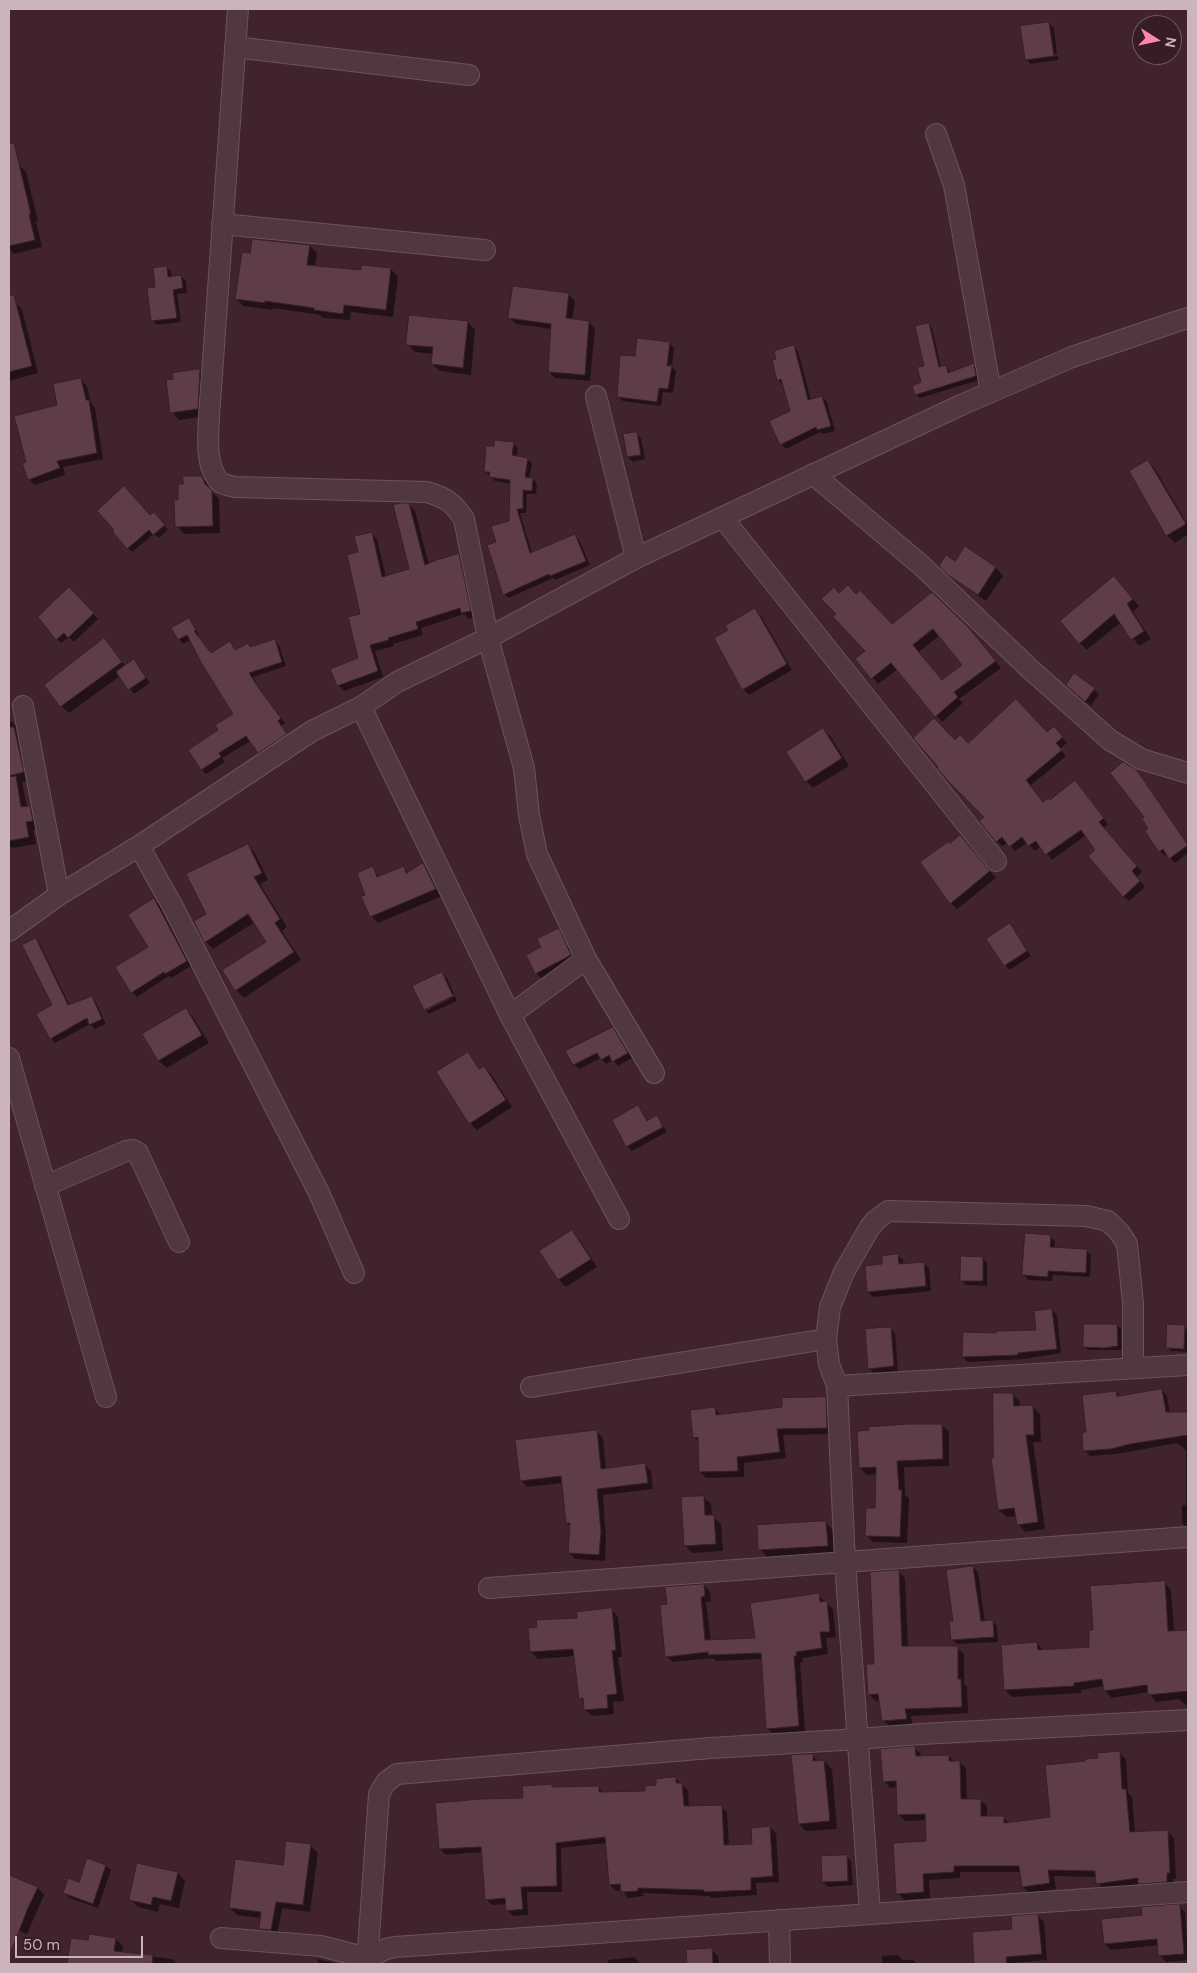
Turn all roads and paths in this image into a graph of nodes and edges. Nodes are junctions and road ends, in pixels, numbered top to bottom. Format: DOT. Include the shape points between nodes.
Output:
graph roads {
  1 [pos="238,9"];
  2 [pos="235,47"];
  3 [pos="469,74"];
  4 [pos="936,134"];
  5 [pos="222,224"];
  6 [pos="485,250"];
  7 [pos="1188,318"];
  8 [pos="991,392"];
  9 [pos="596,396"];
  10 [pos="812,474"];
  11 [pos="722,517"];
  12 [pos="636,558"];
  13 [pos="488,638"];
  14 [pos="23,706"];
  15 [pos="361,707"];
  16 [pos="1188,773"];
  17 [pos="139,846"];
  18 [pos="996,861"];
  19 [pos="59,896"];
  20 [pos="9,932"];
  21 [pos="586,959"];
  22 [pos="510,1015"];
  23 [pos="9,1058"];
  24 [pos="654,1073"];
  25 [pos="45,1186"];
  26 [pos="619,1219"];
  27 [pos="179,1242"];
  28 [pos="354,1273"];
  29 [pos="826,1339"];
  30 [pos="1188,1365"];
  31 [pos="1133,1368"];
  32 [pos="837,1386"];
  33 [pos="531,1387"];
  34 [pos="106,1397"];
  35 [pos="1188,1536"];
  36 [pos="845,1562"];
  37 [pos="489,1588"];
  38 [pos="1188,1720"];
  39 [pos="858,1739"];
  40 [pos="1188,1892"];
  41 [pos="870,1914"];
  42 [pos="778,1920"];
  43 [pos="221,1938"];
  44 [pos="367,1961"];
  45 [pos="780,1964"];
  1 -- 2 [label="street"];
  2 -- 3 [label="street"];
  2 -- 5 [label="street"];
  4 -- 8 [label="street" via="954,184"];
  5 -- 6 [label="street"];
  5 -- 13 [label="street" via="209,416 214,473 221,483 235,487 427,492 444,497 455,505 464,519"];
  7 -- 8 [label="street" via="1072,357"];
  8 -- 10 [label="street"];
  9 -- 12 [label="street"];
  10 -- 11 [label="street"];
  10 -- 16 [label="street" via="952,593 1110,740 1141,759"];
  11 -- 12 [label="street"];
  11 -- 18 [label="street"];
  12 -- 13 [label="street"];
  13 -- 15 [label="street" via="397,682"];
  13 -- 21 [label="street" via="524,768 536,854"];
  14 -- 19 [label="street"];
  15 -- 17 [label="street" via="312,731"];
  15 -- 22 [label="street"];
  17 -- 19 [label="street"];
  17 -- 28 [label="street" via="319,1193"];
  19 -- 20 [label="street"];
  21 -- 22 [label="street"];
  21 -- 24 [label="street"];
  22 -- 26 [label="street"];
  23 -- 25 [label="street"];
  25 -- 27 [label="street" via="133,1150 138,1153"];
  25 -- 34 [label="street"];
  29 -- 31 [label="street" via="830,1307 844,1272 870,1227 888,1211 1086,1216 1108,1221 1127,1244 1134,1303"];
  29 -- 32 [label="street" via="829,1364"];
  29 -- 33 [label="street"];
  30 -- 31 [label="street"];
  31 -- 32 [label="street"];
  32 -- 36 [label="street"];
  35 -- 36 [label="street"];
  36 -- 37 [label="street"];
  36 -- 39 [label="street"];
  38 -- 39 [label="street"];
  39 -- 41 [label="street"];
  39 -- 44 [label="street" via="397,1774 386,1782 379,1794"];
  40 -- 41 [label="street"];
  41 -- 42 [label="street"];
  42 -- 44 [label="street" via="394,1947 386,1948"];
  42 -- 45 [label="street"];
  43 -- 44 [label="street" via="314,1945"];
}
